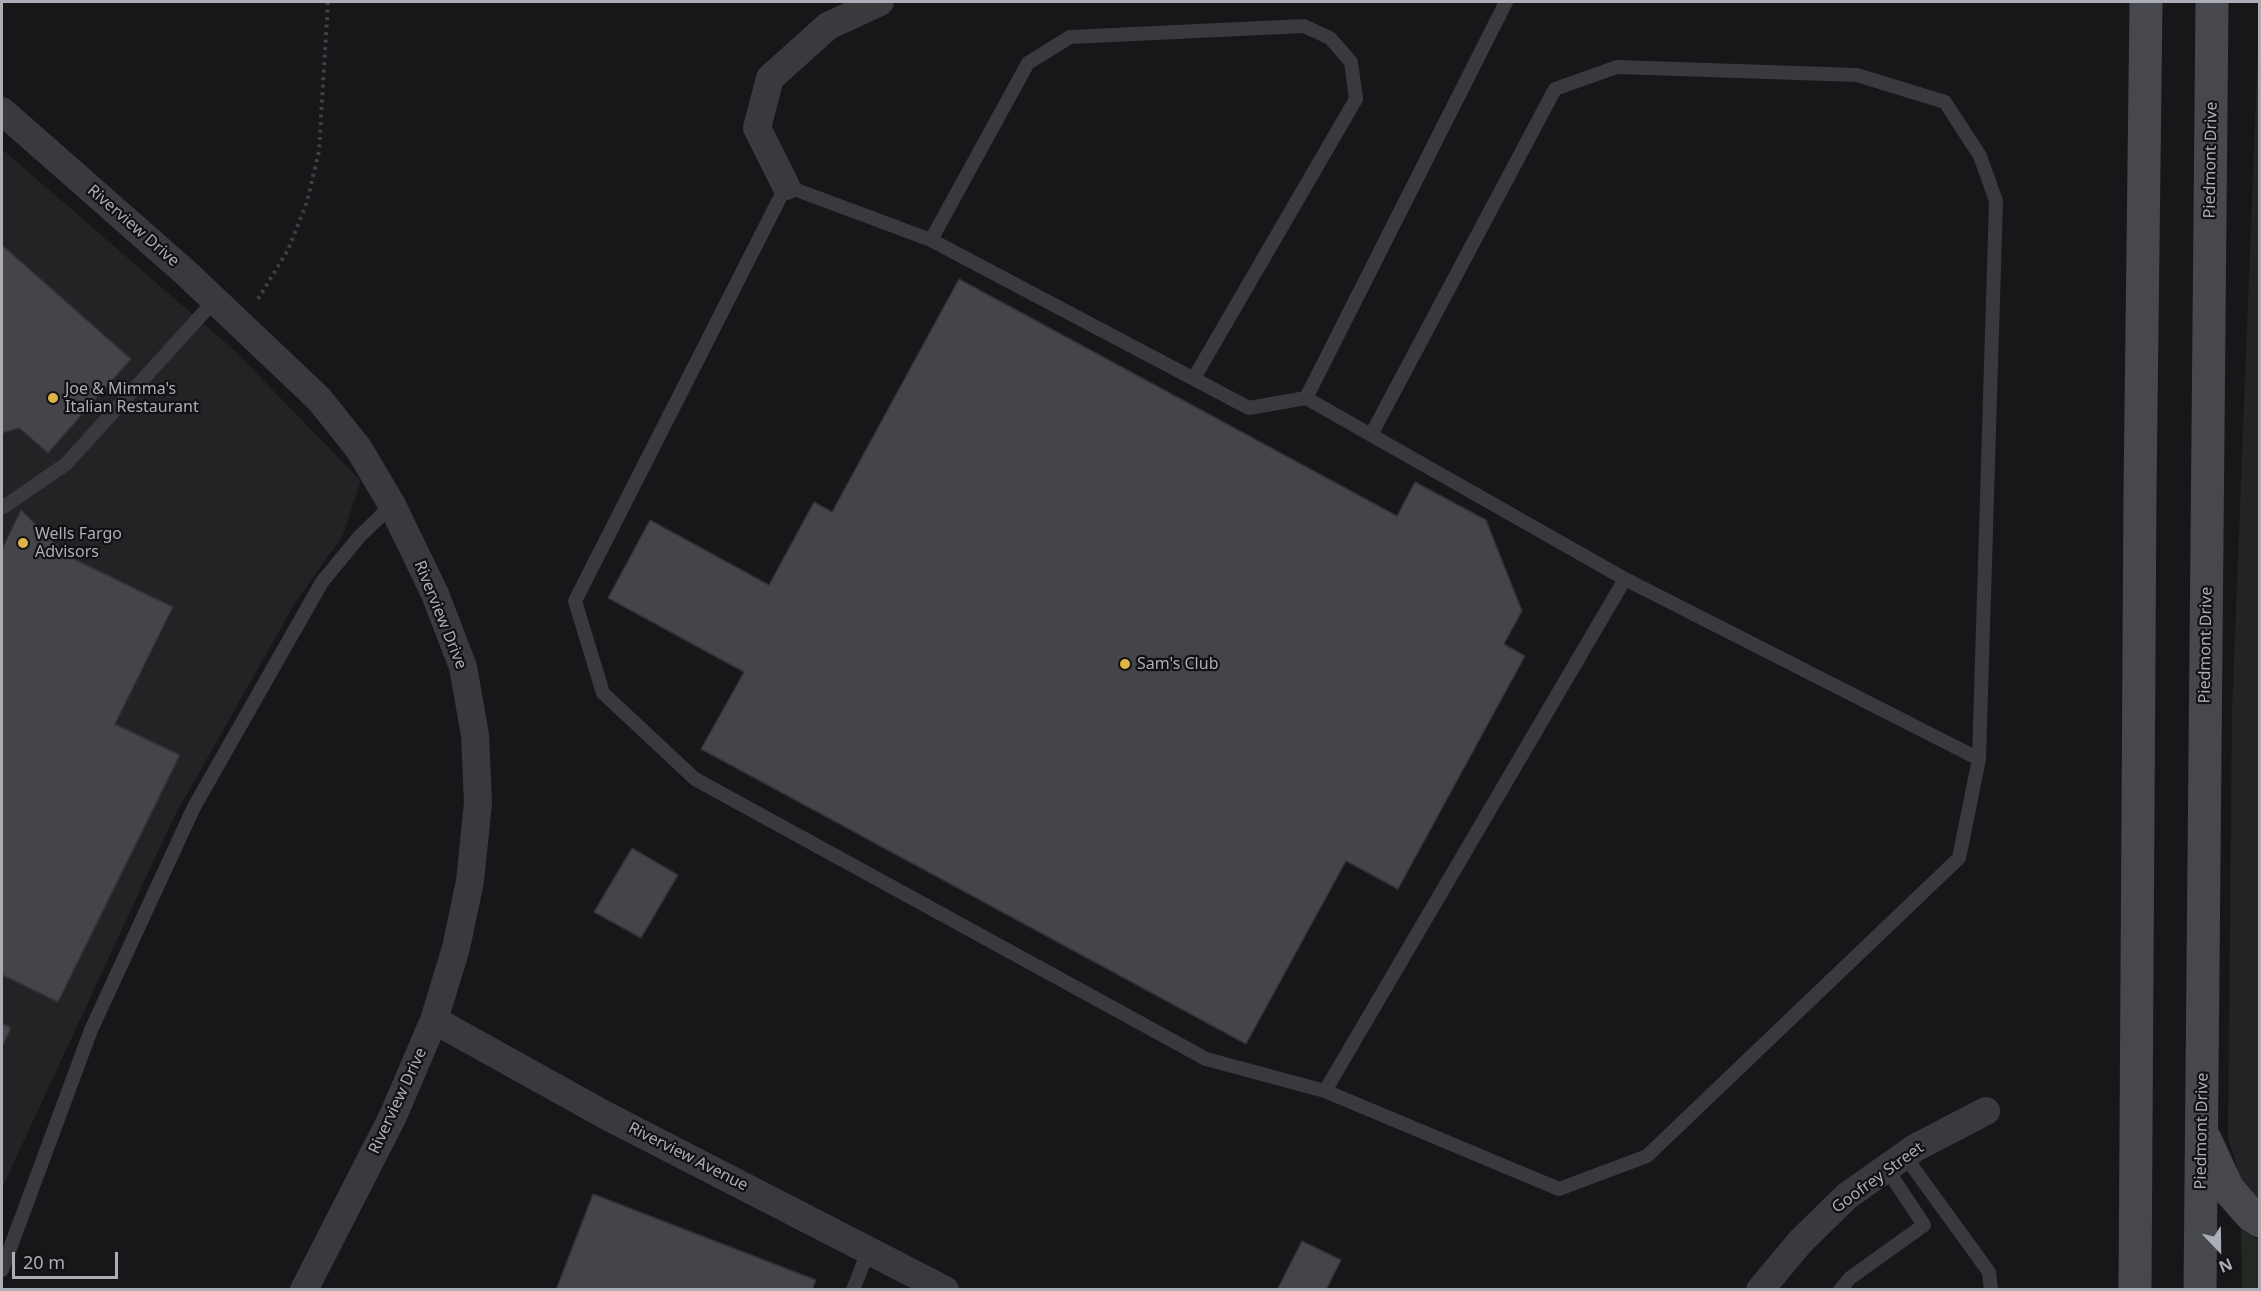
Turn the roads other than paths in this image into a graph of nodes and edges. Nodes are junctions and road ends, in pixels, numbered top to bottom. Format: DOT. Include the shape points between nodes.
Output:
graph roads {
  1 [pos="880,2"];
  2 [pos="1506,2"];
  3 [pos="2146,2"];
  4 [pos="2212,2"];
  5 [pos="2,111"];
  6 [pos="786,186"];
  7 [pos="931,240"];
  8 [pos="215,300"];
  9 [pos="1194,378"];
  10 [pos="1306,398"];
  11 [pos="1371,435"];
  12 [pos="392,505"];
  13 [pos="2,508"];
  14 [pos="1626,579"];
  15 [pos="1979,759"];
  16 [pos="434,1020"];
  17 [pos="1325,1091"];
  18 [pos="1986,1111"];
  19 [pos="2202,1131"];
  20 [pos="1895,1162"];
  21 [pos="2259,1221"];
  22 [pos="869,1250"];
  23 [pos="2,1270"];
  24 [pos="304,1290"];
  25 [pos="853,1290"];
  26 [pos="945,1290"];
  27 [pos="1760,1290"];
  28 [pos="1840,1290"];
  29 [pos="1991,1290"];
  30 [pos="2135,1290"];
  31 [pos="2200,1290"];
  1 -- 6 [label="street" via="828,26 770,78 757,128"];
  2 -- 10 [label="lane"];
  3 -- 30 [label="main road"];
  4 -- 19 [label="main road, Piedmont Drive"];
  5 -- 8 [label="street, Riverview Drive"];
  6 -- 7 [label="lane"];
  6 -- 17 [label="lane" via="575,601 603,693 695,779 1206,1059"];
  7 -- 9 [label="lane"];
  7 -- 9 [label="lane" via="1028,63 1070,37 1304,26 1330,38 1351,62 1356,99"];
  8 -- 12 [label="street, Riverview Drive" via="319,399 359,449"];
  8 -- 13 [label="lane" via="66,464"];
  9 -- 10 [label="lane" via="1249,408"];
  10 -- 11 [label="lane"];
  11 -- 14 [label="lane"];
  11 -- 15 [label="lane" via="1555,89 1617,67 1804,73 1857,75 1945,102 1980,156 1996,201"];
  12 -- 16 [label="street, Riverview Drive" via="435,594 463,668 475,735 478,803 470,881 456,948"];
  12 -- 23 [label="lane" via="322,582 194,807 91,1030"];
  14 -- 15 [label="lane"];
  14 -- 17 [label="lane"];
  15 -- 17 [label="lane" via="1959,858 1647,1156 1559,1189"];
  16 -- 22 [label="street, Riverview Avenue" via="605,1114"];
  16 -- 24 [label="street, Riverview Drive" via="393,1116"];
  18 -- 20 [label="street, Goofrey Street"];
  19 -- 21 [label="main road" via="2228,1189"];
  19 -- 31 [label="main road, Piedmont Drive"];
  20 -- 27 [label="street, Goofrey Street" via="1847,1196 1801,1241"];
  20 -- 28 [label="lane" via="1924,1225 1850,1278"];
  20 -- 29 [label="lane" via="1989,1272"];
  22 -- 25 [label="lane"];
  22 -- 26 [label="street, Riverview Avenue"];
}
